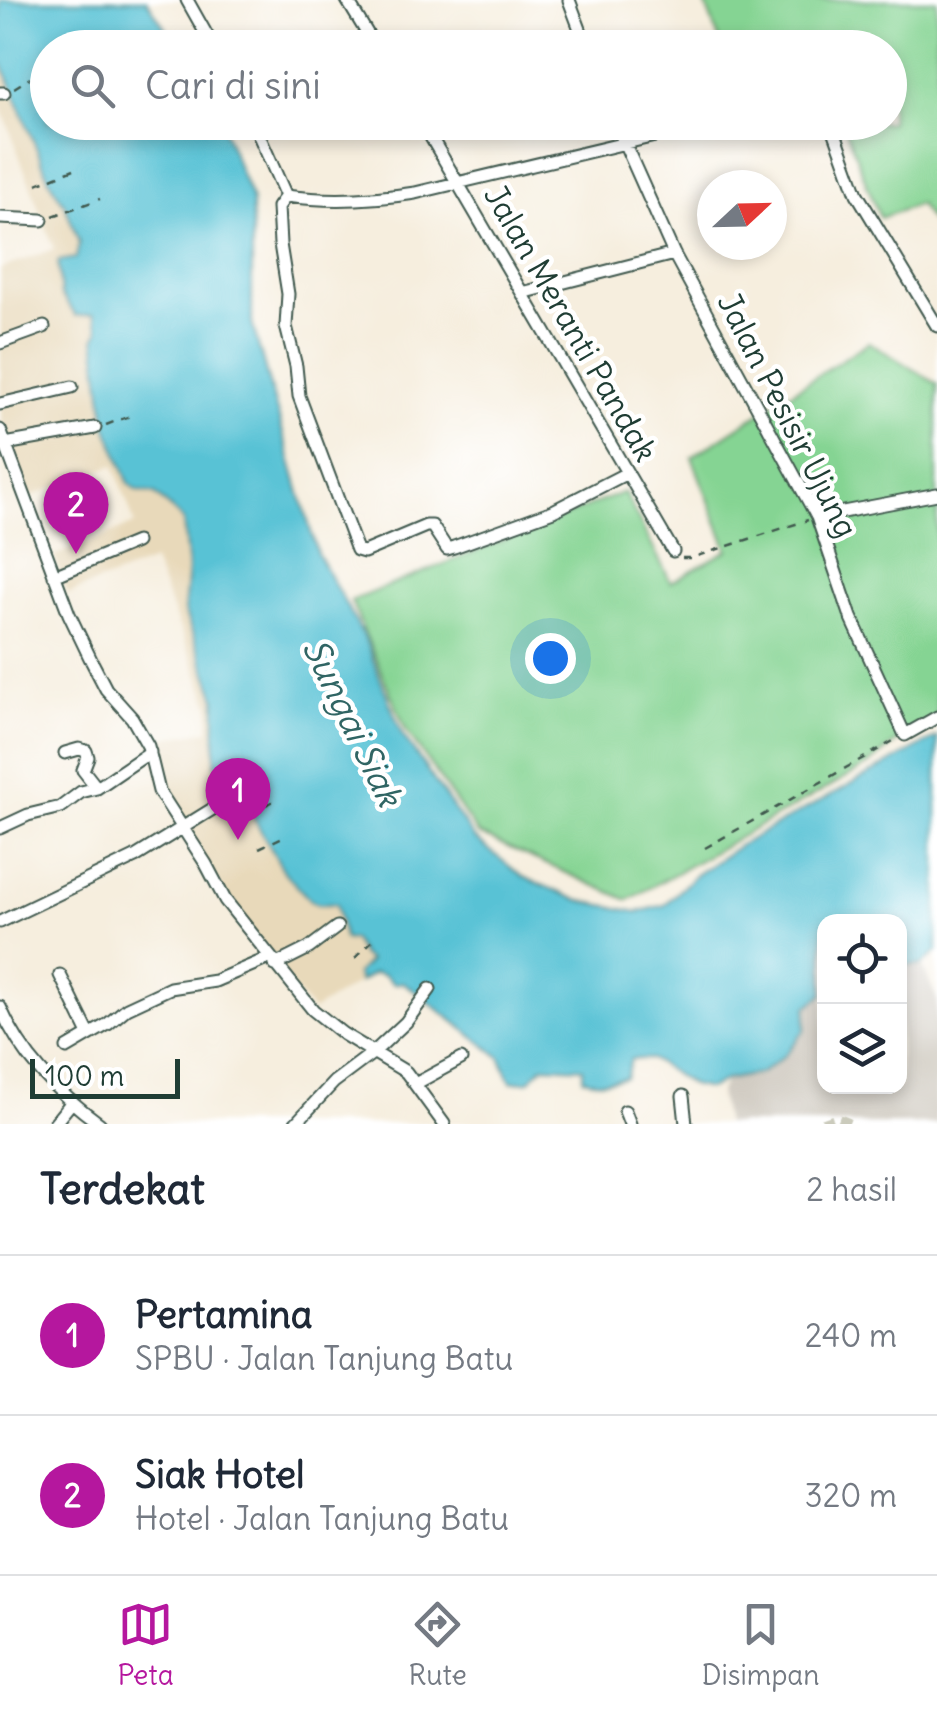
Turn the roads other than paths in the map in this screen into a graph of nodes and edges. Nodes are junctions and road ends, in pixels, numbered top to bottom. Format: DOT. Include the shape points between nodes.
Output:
graph roads {
  1 [pos="187,0"];
  2 [pos="347,0"];
  3 [pos="568,0"];
  4 [pos="204,30"];
  5 [pos="365,30"];
  6 [pos="580,30"];
  7 [pos="261,140"];
  8 [pos="433,140"];
  9 [pos="623,140"];
  10 [pos="640,140"];
  11 [pos="838,140"];
  12 [pos="624,144"];
  13 [pos="460,184"];
  14 [pos="286,196"];
  15 [pos="0,218"];
  16 [pos="42,220"];
  17 [pos="674,254"];
  18 [pos="522,292"];
  19 [pos="937,326"];
  20 [pos="44,327"];
  21 [pos="0,344"];
  22 [pos="72,387"];
  23 [pos="0,404"];
  24 [pos="95,428"];
  25 [pos="0,430"];
  26 [pos="5,444"];
  27 [pos="14,469"];
  28 [pos="626,474"];
  29 [pos="0,475"];
  30 [pos="937,494"];
  31 [pos="817,516"];
  32 [pos="136,542"];
  33 [pos="673,551"];
  34 [pos="54,576"];
  35 [pos="937,717"];
  36 [pos="150,752"];
  37 [pos="65,753"];
  38 [pos="253,784"];
  39 [pos="96,788"];
  40 [pos="181,827"];
  41 [pos="0,828"];
  42 [pos="0,922"];
  43 [pos="337,927"];
  44 [pos="272,962"];
  45 [pos="60,974"];
  46 [pos="430,989"];
  47 [pos="2,1015"];
  48 [pos="89,1034"];
  49 [pos="67,1048"];
  50 [pos="374,1052"];
  51 [pos="461,1058"];
  52 [pos="415,1084"];
  53 [pos="683,1096"];
  54 [pos="71,1103"];
  55 [pos="624,1110"];
  56 [pos="54,1124"];
  57 [pos="100,1124"];
  58 [pos="295,1124"];
  59 [pos="444,1124"];
  60 [pos="630,1124"];
  61 [pos="686,1124"];
  1 -- 4 [label="street"];
  2 -- 5 [label="street"];
  3 -- 6 [label="street"];
  7 -- 14 [label="street"];
  8 -- 13 [label="street, Jalan Meranti Pandak"];
  9 -- 12 [label="street, Jalan Pesisir Ujung"];
  10 -- 12 [label="street"];
  11 -- 19 [label="street" via="857,194"];
  12 -- 13 [label="street"];
  12 -- 17 [label="street, Jalan Pesisir Ujung"];
  13 -- 14 [label="street" via="370,200"];
  13 -- 18 [label="street, Jalan Meranti Pandak"];
  14 -- 28 [label="street" via="278,207 280,244 299,396 356,550 426,526 442,545 454,548 553,511"];
  15 -- 16 [label="street"];
  17 -- 18 [label="street"];
  17 -- 31 [label="street, Jalan Pesisir Ujung"];
  18 -- 28 [label="street, Jalan Meranti Pandak"];
  20 -- 21 [label="street"];
  22 -- 23 [label="street"];
  24 -- 26 [label="street"];
  25 -- 26 [label="street"];
  26 -- 27 [label="street"];
  27 -- 29 [label="street"];
  27 -- 34 [label="street"];
  28 -- 33 [label="street, Jalan Meranti Pandak"];
  30 -- 31 [label="street"];
  31 -- 35 [label="street, Jalan Pesisir Ujung" via="851,616 905,735"];
  32 -- 34 [label="street"];
  34 -- 36 [label="street" via="106,688"];
  36 -- 39 [label="street"];
  36 -- 40 [label="street" via="159,790"];
  37 -- 39 [label="street" via="86,751 83,770"];
  38 -- 40 [label="street"];
  39 -- 41 [label="street"];
  40 -- 42 [label="street" via="103,874"];
  40 -- 44 [label="street"];
  43 -- 44 [label="street" via="309,948"];
  44 -- 48 [label="street" via="170,988"];
  44 -- 50 [label="street" via="333,1027"];
  45 -- 48 [label="street"];
  46 -- 50 [label="street"];
  47 -- 54 [label="street" via="32,1063"];
  48 -- 49 [label="street"];
  50 -- 52 [label="street"];
  50 -- 58 [label="street"];
  51 -- 52 [label="street"];
  52 -- 59 [label="street"];
  53 -- 61 [label="street"];
  54 -- 56 [label="street"];
  54 -- 57 [label="street"];
  55 -- 60 [label="street"];
}
